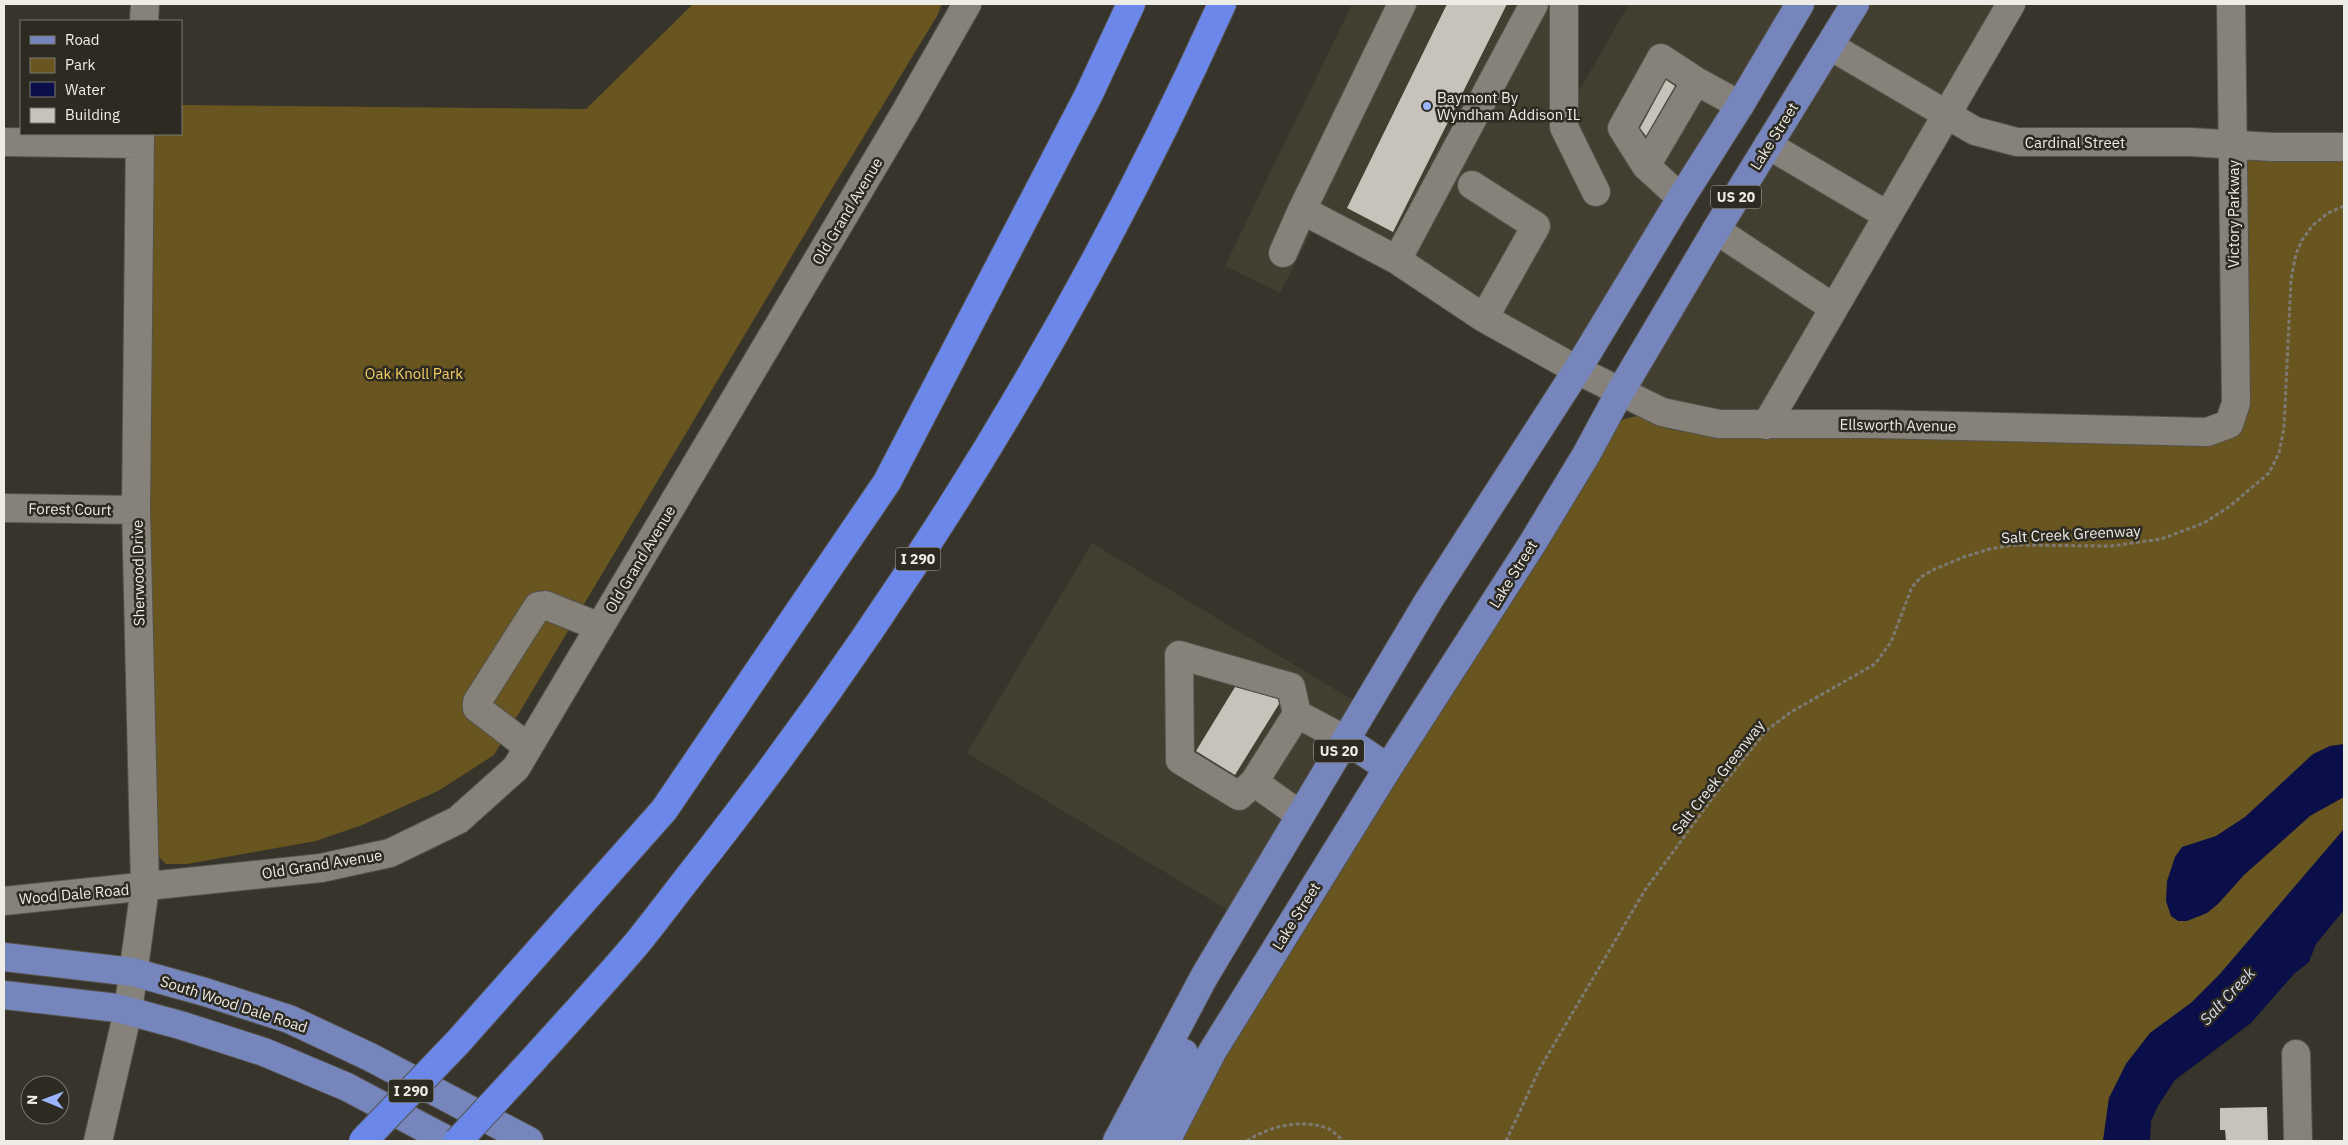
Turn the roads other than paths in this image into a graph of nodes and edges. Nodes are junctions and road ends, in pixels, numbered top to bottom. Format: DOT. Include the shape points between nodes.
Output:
graph roads {
  1 [pos="145,4"];
  2 [pos="967,4"];
  3 [pos="1131,4"];
  4 [pos="1222,4"];
  5 [pos="1402,4"];
  6 [pos="1534,4"];
  7 [pos="1564,4"];
  8 [pos="1800,4"];
  9 [pos="1855,4"];
  10 [pos="2011,4"];
  11 [pos="2231,4"];
  12 [pos="144,20"];
  13 [pos="1830,46"];
  14 [pos="1696,81"];
  15 [pos="1740,105"];
  16 [pos="1945,114"];
  17 [pos="140,139"];
  18 [pos="4,142"];
  19 [pos="2233,144"];
  20 [pos="1768,145"];
  21 [pos="2344,147"];
  22 [pos="1646,166"];
  23 [pos="1472,184"];
  24 [pos="1596,192"];
  25 [pos="1681,198"];
  26 [pos="1302,210"];
  27 [pos="1887,215"];
  28 [pos="1716,230"];
  29 [pos="1283,253"];
  30 [pos="1396,260"];
  31 [pos="1834,308"];
  32 [pos="1484,318"];
  33 [pos="1577,370"];
  34 [pos="1620,392"];
  35 [pos="1766,424"];
  36 [pos="2229,424"];
  37 [pos="4,508"];
  38 [pos="136,510"];
  39 [pos="600,628"];
  40 [pos="1297,714"];
  41 [pos="1346,740"];
  42 [pos="528,747"];
  43 [pos="1388,768"];
  44 [pos="1254,782"];
  45 [pos="1300,816"];
  46 [pos="145,887"];
  47 [pos="4,900"];
  48 [pos="4,957"];
  49 [pos="133,972"];
  50 [pos="1204,977"];
  51 [pos="4,995"];
  52 [pos="128,1011"];
  53 [pos="2296,1054"];
  54 [pos="98,1141"];
  55 [pos="363,1141"];
  56 [pos="449,1141"];
  57 [pos="458,1141"];
  58 [pos="529,1141"];
  59 [pos="1117,1141"];
  60 [pos="1141,1141"];
  61 [pos="1166,1141"];
  62 [pos="2298,1141"];
  1 -- 12 [label="street"];
  2 -- 39 [label="street, Old Grand Avenue"];
  3 -- 55 [label="highway, I 290, bridge" via="1089,94 887,482 664,810 458,1042"];
  4 -- 57 [label="highway, I 290, bridge" via="1114,226 1032,377 960,495 858,650 758,788 638,942"];
  5 -- 26 [label="street"];
  6 -- 30 [label="street"];
  7 -- 24 [label="street" via="1564,127"];
  8 -- 15 [label="main road, US 20"];
  9 -- 13 [label="main road, Lake Street / US 20"];
  10 -- 16 [label="street"];
  11 -- 19 [label="street, Victory Parkway"];
  13 -- 16 [label="street, Cardinal Street"];
  13 -- 20 [label="main road, Lake Street / US 20"];
  14 -- 15 [label="street"];
  14 -- 22 [label="street"];
  14 -- 22 [label="street" via="1661,58 1622,128"];
  15 -- 25 [label="main road, US 20"];
  16 -- 19 [label="street, Cardinal Street" via="1975,131 2017,142"];
  16 -- 27 [label="street"];
  17 -- 18 [label="street"];
  17 -- 38 [label="street, Sherwood Drive"];
  19 -- 21 [label="street, Cardinal Street"];
  19 -- 36 [label="street, Victory Parkway" via="2236,403"];
  20 -- 27 [label="street"];
  20 -- 28 [label="main road, Lake Street / US 20"];
  22 -- 25 [label="street"];
  23 -- 32 [label="street" via="1536,226"];
  25 -- 33 [label="main road, US 20"];
  26 -- 29 [label="street"];
  26 -- 30 [label="street, Ellsworth Avenue"];
  27 -- 31 [label="street"];
  28 -- 31 [label="street"];
  28 -- 34 [label="main road, Lake Street / US 20"];
  30 -- 32 [label="street, Ellsworth Avenue"];
  31 -- 35 [label="street"];
  32 -- 33 [label="street, Ellsworth Avenue"];
  33 -- 34 [label="street, Ellsworth Avenue"];
  33 -- 41 [label="main road, US 20" via="1428,600"];
  34 -- 35 [label="street, Ellsworth Avenue" via="1662,412 1719,424"];
  34 -- 43 [label="main road, Lake Street / US 20" via="1532,544"];
  35 -- 36 [label="street, Ellsworth Avenue" via="2207,432"];
  37 -- 38 [label="street, Forest Court"];
  38 -- 46 [label="street, Sherwood Drive"];
  39 -- 42 [label="street, Old Grand Avenue"];
  39 -- 42 [label="street" via="545,605 538,606 477,702 477,708"];
  40 -- 41 [label="street"];
  40 -- 44 [label="street"];
  40 -- 44 [label="street" via="1291,687 1179,655 1180,760 1239,796"];
  41 -- 43 [label="main road"];
  41 -- 45 [label="main road, US 20"];
  42 -- 46 [label="street, Old Grand Avenue" via="516,768 458,820 390,853 321,868"];
  43 -- 61 [label="main road, Lake Street / US 20" via="1212,1052"];
  44 -- 45 [label="street"];
  45 -- 50 [label="main road, US 20"];
  46 -- 47 [label="street, Wood Dale Road"];
  46 -- 49 [label="street, Sherwood Drive"];
  48 -- 49 [label="main road, South Wood Dale Road"];
  49 -- 52 [label="street, Sherwood Drive"];
  49 -- 58 [label="main road, South Wood Dale Road" via="289,1019 370,1057"];
  50 -- 59 [label="main road, US 20"];
  50 -- 60 [label="main road" via="1193,1036"];
  51 -- 52 [label="main road"];
  52 -- 54 [label="street, Sherwood Drive"];
  52 -- 56 [label="main road" via="180,1024 264,1052 347,1087"];
  53 -- 62 [label="street"];
}
